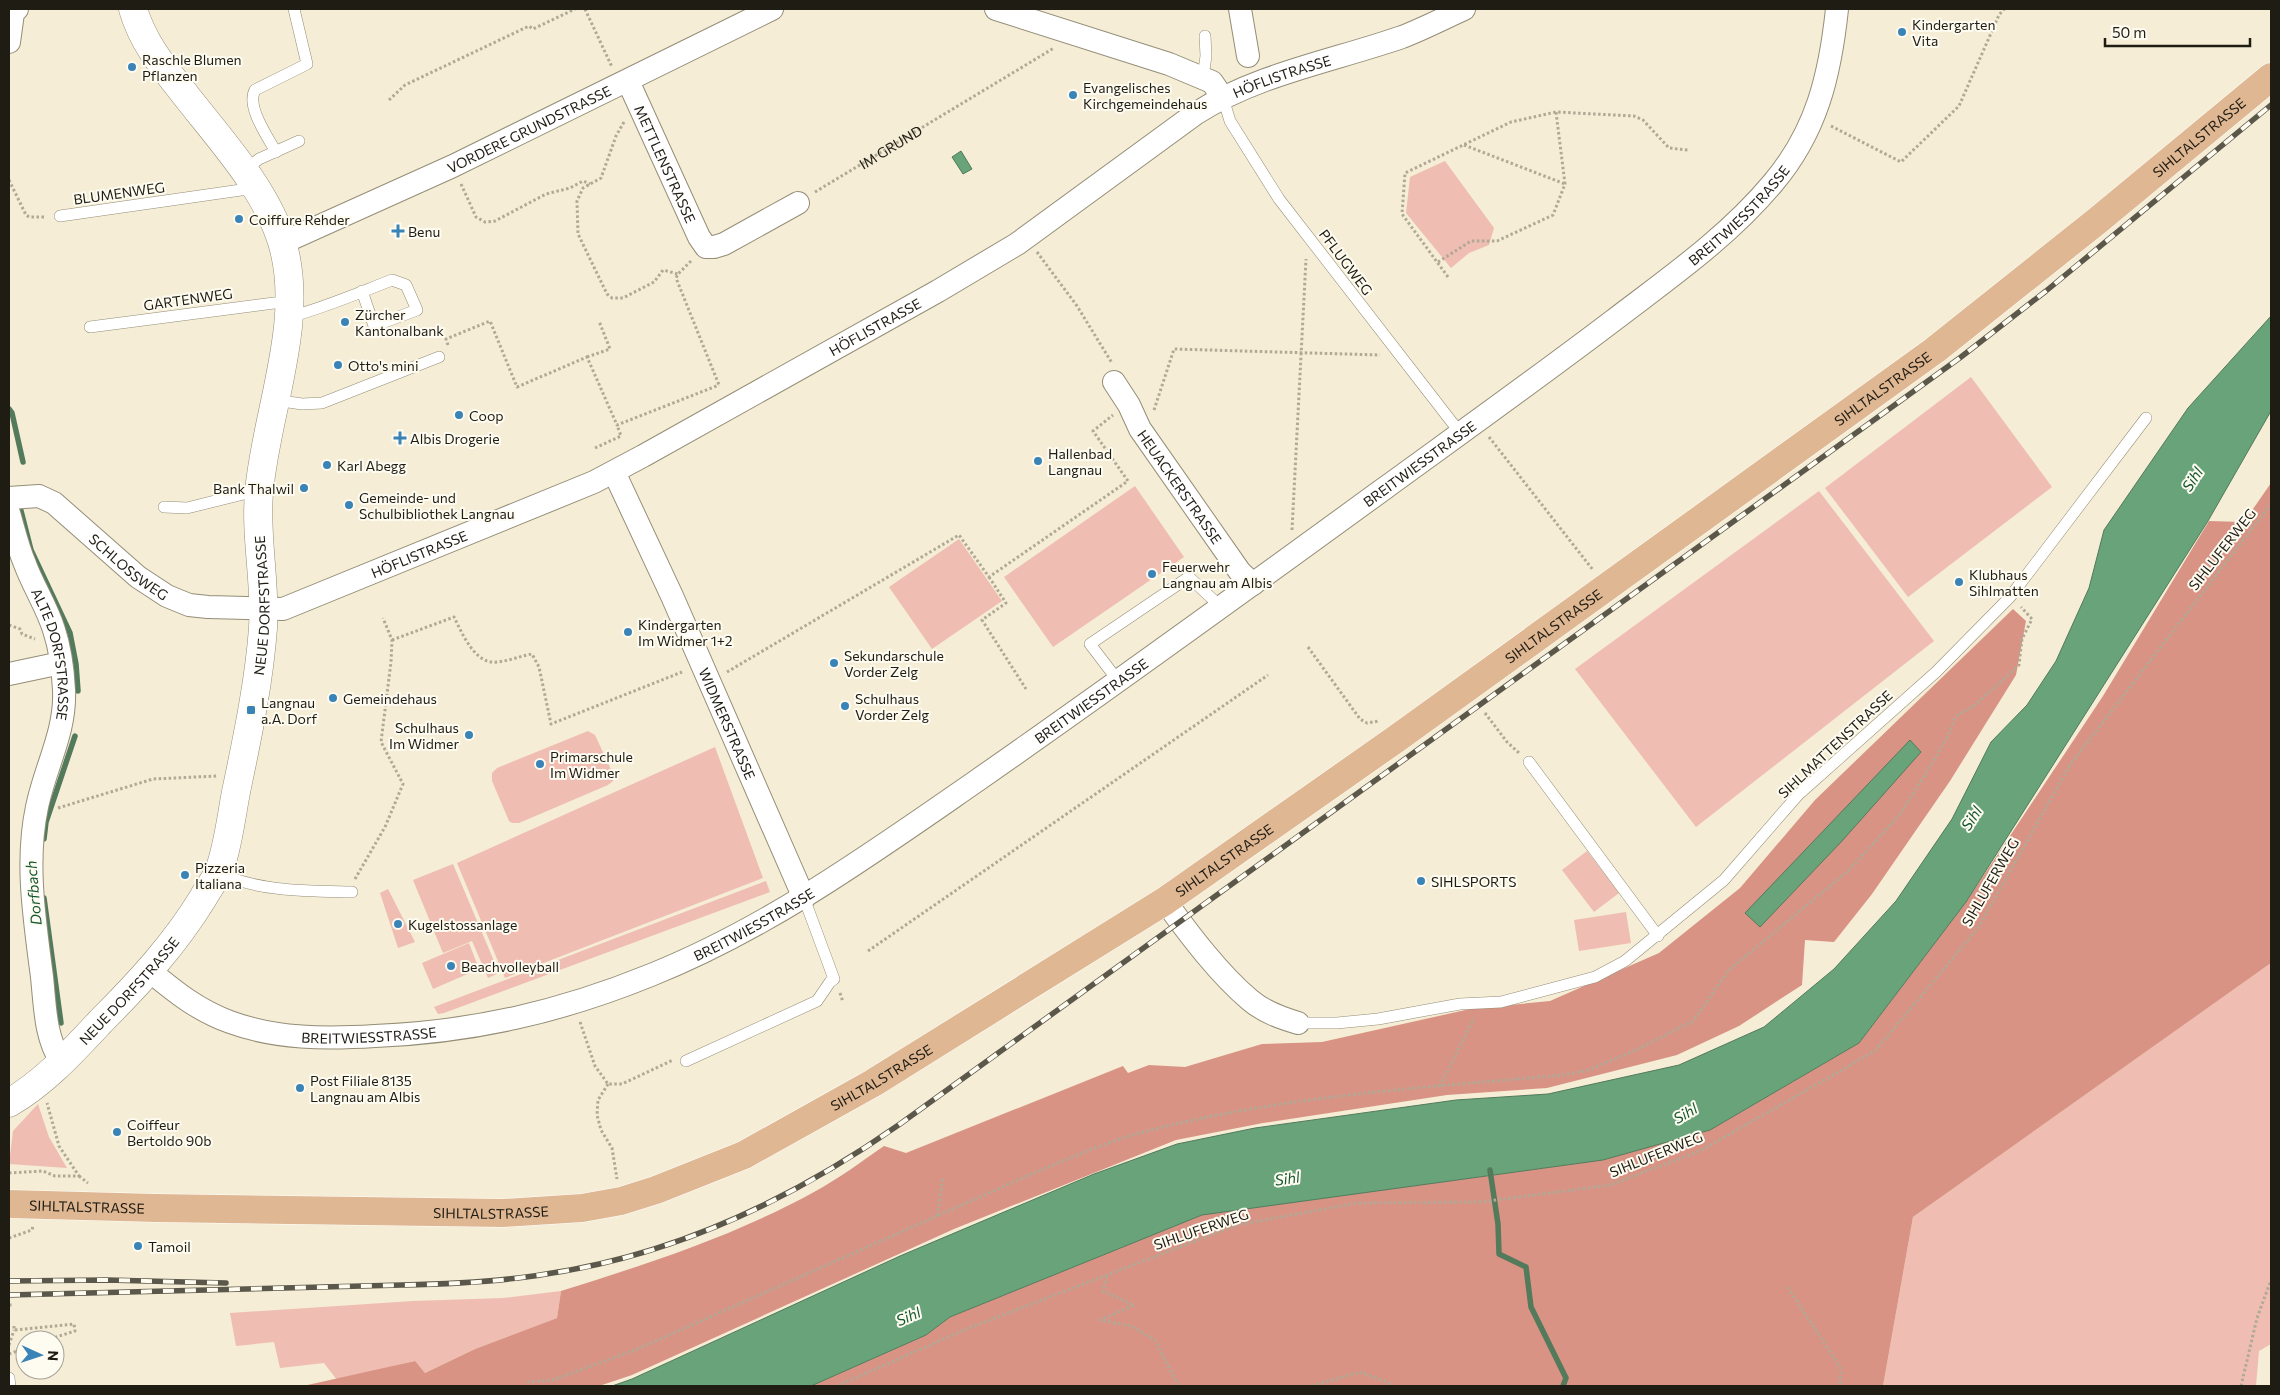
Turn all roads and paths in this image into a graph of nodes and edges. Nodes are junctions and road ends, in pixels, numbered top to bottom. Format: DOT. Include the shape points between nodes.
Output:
graph roads {
  1 [pos="17,9"];
  2 [pos="133,9"];
  3 [pos="294,9"];
  4 [pos="575,9"];
  5 [pos="584,9"];
  6 [pos="772,9"];
  7 [pos="996,9"];
  8 [pos="1240,9"];
  9 [pos="1464,9"];
  10 [pos="1837,9"];
  11 [pos="2004,9"];
  12 [pos="1062,30"];
  13 [pos="1205,36"];
  14 [pos="9,42"];
  15 [pos="1248,56"];
  16 [pos="1203,77"];
  17 [pos="2271,77"];
  18 [pos="628,88"];
  19 [pos="1223,98"];
  20 [pos="389,100"];
  21 [pos="1556,112"];
  22 [pos="1815,117"];
  23 [pos="300,141"];
  24 [pos="1464,145"];
  25 [pos="1688,150"];
  26 [pos="276,152"];
  27 [pos="453,166"];
  28 [pos="249,179"];
  29 [pos="9,180"];
  30 [pos="590,184"];
  31 [pos="1565,184"];
  32 [pos="798,203"];
  33 [pos="60,216"];
  34 [pos="1307,235"];
  35 [pos="1027,237"];
  36 [pos="282,243"];
  37 [pos="706,247"];
  38 [pos="1438,262"];
  39 [pos="678,274"];
  40 [pos="1448,277"];
  41 [pos="362,291"];
  42 [pos="289,310"];
  43 [pos="599,321"];
  44 [pos="90,327"];
  45 [pos="1302,353"];
  46 [pos="1398,355"];
  47 [pos="439,357"];
  48 [pos="588,357"];
  49 [pos="1114,382"];
  50 [pos="719,385"];
  51 [pos="722,391"];
  52 [pos="274,400"];
  53 [pos="1129,405"];
  54 [pos="2146,418"];
  55 [pos="617,425"];
  56 [pos="1469,428"];
  57 [pos="1140,429"];
  58 [pos="595,448"];
  59 [pos="614,472"];
  60 [pos="259,490"];
  61 [pos="9,498"];
  62 [pos="2271,504"];
  63 [pos="164,507"];
  64 [pos="9,513"];
  65 [pos="1299,551"];
  66 [pos="989,577"];
  67 [pos="1254,584"];
  68 [pos="1606,586"];
  69 [pos="263,608"];
  70 [pos="1222,608"];
  71 [pos="2030,615"];
  72 [pos="383,618"];
  73 [pos="9,625"];
  74 [pos="32,639"];
  75 [pos="392,640"];
  76 [pos="1308,648"];
  77 [pos="61,663"];
  78 [pos="705,673"];
  79 [pos="9,674"];
  80 [pos="1268,675"];
  81 [pos="1119,682"];
  82 [pos="1026,689"];
  83 [pos="1485,713"];
  84 [pos="1382,719"];
  85 [pos="1529,762"];
  86 [pos="239,775"];
  87 [pos="58,808"];
  88 [pos="218,872"];
  89 [pos="352,892"];
  90 [pos="804,898"];
  91 [pos="1165,901"];
  92 [pos="1658,936"];
  93 [pos="868,951"];
  94 [pos="150,972"];
  95 [pos="573,1003"];
  96 [pos="1481,1004"];
  97 [pos="1298,1023"];
  98 [pos="61,1061"];
  99 [pos="686,1061"];
  100 [pos="41,1081"];
  101 [pos="608,1084"];
  102 [pos="1439,1086"];
  103 [pos="9,1102"];
  104 [pos="9,1173"];
  105 [pos="943,1177"];
  106 [pos="620,1201"];
  107 [pos="9,1204"];
  108 [pos="937,1216"];
  109 [pos="33,1227"];
  110 [pos="9,1238"];
  111 [pos="1108,1276"];
  112 [pos="2271,1280"];
  113 [pos="1788,1287"];
  114 [pos="65,1334"];
  115 [pos="9,1344"];
  116 [pos="9,1378"];
  117 [pos="527,1382"];
  118 [pos="10,1386"];
  119 [pos="837,1386"];
  120 [pos="1181,1386"];
  121 [pos="1312,1386"];
  122 [pos="1392,1386"];
  123 [pos="1840,1386"];
  124 [pos="2241,1386"];
  1 -- 14 [label="street" via="13,13"];
  2 -- 28 [label="main road, NEUE DORFSTRASSE" via="145,41 157,59"];
  3 -- 26 [label="lane" via="307,64 255,90 251,96 252,105"];
  4 -- 20 [label="path" via="533,29 529,26 413,81"];
  5 -- 18 [label="path"];
  6 -- 18 [label="street, VORDERE GRUNDSTRASSE"];
  7 -- 12 [label="street"];
  8 -- 15 [label="street"];
  9 -- 19 [label="street, HÖFLISTRASSE" via="1404,36 1268,79"];
  10 -- 22 [label="street, BREITWIESSTRASSE" via="1830,66"];
  11 -- 22 [label="path" via="1959,106 1901,162"];
  12 -- 16 [label="street"];
  12 -- 32 [label="path, IM GRUND" via="1053,49"];
  13 -- 16 [label="lane"];
  16 -- 19 [label="street" via="1212,82"];
  17 -- 68 [label="main road, SIHLTALSTRASSE" via="1935,350"];
  18 -- 27 [label="street, VORDERE GRUNDSTRASSE"];
  18 -- 30 [label="path" via="601,178"];
  18 -- 37 [label="street, METTLENSTRASSE"];
  19 -- 34 [label="lane, PFLUGWEG" via="1230,121"];
  19 -- 35 [label="street, HÖFLISTRASSE" via="1195,114"];
  21 -- 24 [label="path" via="1511,122"];
  21 -- 25 [label="path" via="1634,116 1643,120 1669,148"];
  21 -- 31 [label="path"];
  22 -- 56 [label="street, BREITWIESSTRASSE" via="1775,181 1739,219 1679,271"];
  23 -- 26 [label="lane"];
  24 -- 31 [label="path"];
  24 -- 38 [label="path" via="1405,173 1402,214"];
  26 -- 28 [label="lane" via="259,159"];
  27 -- 30 [label="path" via="476,217 485,222 495,221 546,194 583,181"];
  27 -- 36 [label="street, VORDERE GRUNDSTRASSE"];
  28 -- 33 [label="lane, BLUMENWEG"];
  28 -- 36 [label="main road, NEUE DORFSTRASSE" via="274,220"];
  29 -- 33 [label="path, BLUMENWEG" via="26,215"];
  30 -- 39 [label="path" via="583,188 577,201 578,234 607,294 612,298 623,298 654,282 664,270"];
  31 -- 38 [label="path" via="1553,215 1497,242 1471,241"];
  32 -- 37 [label="street" via="724,244"];
  34 -- 45 [label="path"];
  34 -- 46 [label="lane, PFLUGWEG"];
  35 -- 49 [label="path" via="1077,306 1119,373"];
  35 -- 59 [label="street, HÖFLISTRASSE" via="938,291"];
  36 -- 42 [label="main road, NEUE DORFSTRASSE" via="288,273"];
  37 -- 39 [label="path"];
  38 -- 40 [label="path"];
  39 -- 50 [label="path" via="676,278"];
  41 -- 41 [label="lane, GARTENWEG" via="397,280 409,290 417,310 374,326"];
  41 -- 42 [label="lane, GARTENWEG" via="314,311"];
  42 -- 44 [label="lane, GARTENWEG" via="274,302"];
  42 -- 52 [label="main road, NEUE DORFSTRASSE"];
  43 -- 48 [label="path" via="610,349"];
  45 -- 46 [label="path"];
  45 -- 57 [label="path" via="1174,349 1150,423"];
  45 -- 65 [label="path" via="1291,540"];
  46 -- 56 [label="lane, PFLUGWEG"];
  47 -- 48 [label="path" via="451,352 446,339 490,321 517,387"];
  47 -- 52 [label="lane" via="322,403"];
  48 -- 55 [label="path"];
  49 -- 53 [label="street, HEUACKERSTRASSE"];
  50 -- 51 [label="path"];
  50 -- 55 [label="path"];
  52 -- 60 [label="main road, NEUE DORFSTRASSE"];
  53 -- 57 [label="street, HEUACKERSTRASSE"];
  53 -- 66 [label="path" via="1093,431 1128,481"];
  54 -- 92 [label="lane, SIHLMATTENSTRASSE" via="2010,597 1936,672 1798,795 1724,880"];
  55 -- 58 [label="path" via="621,436"];
  56 -- 65 [label="street, BREITWIESSTRASSE"];
  56 -- 68 [label="path"];
  57 -- 67 [label="street, HEUACKERSTRASSE" via="1240,572"];
  59 -- 69 [label="street, HÖFLISTRASSE" via="283,609"];
  59 -- 78 [label="street, WIDMERSTRASSE"];
  60 -- 63 [label="lane" via="187,508"];
  60 -- 69 [label="main road, NEUE DORFSTRASSE" via="257,525"];
  61 -- 69 [label="street, SCHLOSSWEG" via="39,496 54,503 138,577 167,596 190,605"];
  62 -- 111 [label="path, SIHLUFERWEG" via="2070,766 1978,928 1875,1051 1700,1150 1610,1185 1481,1202 1356,1203 1237,1225"];
  64 -- 77 [label="street, ALTE DORFSTRASSE" via="25,564 54,629"];
  65 -- 67 [label="street, BREITWIESSTRASSE"];
  66 -- 78 [label="path" via="959,535 737,668"];
  66 -- 82 [label="path" via="1006,603 982,620"];
  67 -- 70 [label="street, BREITWIESSTRASSE"];
  68 -- 91 [label="main road, SIHLTALSTRASSE"];
  69 -- 86 [label="main road, NEUE DORFSTRASSE" via="262,639"];
  70 -- 81 [label="street, BREITWIESSTRASSE"];
  70 -- 81 [label="lane" via="1189,578 1090,644"];
  71 -- 102 [label="path" via="2032,619 2022,639 2019,664 1974,706 1956,716 1948,736 1900,814 1847,872 1730,970 1693,1021 1589,1070"];
  72 -- 75 [label="path"];
  73 -- 74 [label="path"];
  75 -- 78 [label="path" via="454,617 466,642 483,659 496,663 532,654 539,667 551,724"];
  75 -- 89 [label="path" via="381,742 403,784 385,827 354,881"];
  76 -- 84 [label="path" via="1360,719 1367,723"];
  77 -- 79 [label="street"];
  77 -- 98 [label="street, ALTE DORFSTRASSE" via="64,713 37,805 32,881 47,1022 55,1052"];
  78 -- 90 [label="street, WIDMERSTRASSE"];
  80 -- 93 [label="path"];
  81 -- 90 [label="street, BREITWIESSTRASSE"];
  83 -- 85 [label="path" via="1507,742"];
  85 -- 92 [label="lane"];
  86 -- 87 [label="path" via="152,779"];
  86 -- 88 [label="main road, NEUE DORFSTRASSE"];
  88 -- 89 [label="lane" via="234,881 304,891"];
  88 -- 94 [label="main road, NEUE DORFSTRASSE" via="189,922"];
  90 -- 95 [label="street, BREITWIESSTRASSE" via="703,952 650,976"];
  90 -- 99 [label="lane, WIDMERSTRASSE" via="834,979 817,1001"];
  91 -- 97 [label="street" via="1214,963 1250,1001 1274,1015"];
  91 -- 106 [label="main road, SIHLTALSTRASSE" via="808,1121 744,1155"];
  92 -- 96 [label="lane, SIHLMATTENSTRASSE" via="1625,961 1595,977 1525,997"];
  94 -- 95 [label="street, BREITWIESSTRASSE" via="204,1011 256,1030 298,1036 348,1038 428,1034 502,1022"];
  94 -- 98 [label="main road, NEUE DORFSTRASSE"];
  95 -- 101 [label="path" via="595,1066"];
  96 -- 97 [label="lane, SIHLMATTENSTRASSE" via="1460,1004 1338,1023"];
  96 -- 102 [label="path"];
  98 -- 100 [label="main road, NEUE DORFSTRASSE"];
  99 -- 101 [label="path" via="672,1060 622,1084"];
  100 -- 103 [label="main road, NEUE DORFSTRASSE"];
  100 -- 104 [label="path" via="59,1146 79,1176 55,1176 43,1171"];
  101 -- 106 [label="path" via="598,1100 596,1115 612,1148"];
  102 -- 108 [label="path" via="1243,1110 1135,1135 1081,1153"];
  105 -- 108 [label="path"];
  106 -- 107 [label="main road, SIHLTALSTRASSE" via="582,1208 503,1212"];
  108 -- 117 [label="path" via="640,1348 553,1380"];
  109 -- 110 [label="path"];
  111 -- 119 [label="path, SIHLUFERWEG" via="964,1330"];
  111 -- 120 [label="path" via="1103,1292 1134,1305 1100,1320 1130,1326 1155,1340"];
  112 -- 124 [label="path" via="2257,1318"];
  113 -- 123 [label="path" via="1841,1369"];
  114 -- 115 [label="path" via="75,1331 74,1324 14,1328"];
  116 -- 118 [label="lane"];
  121 -- 122 [label="path" via="1360,1372"];
}
